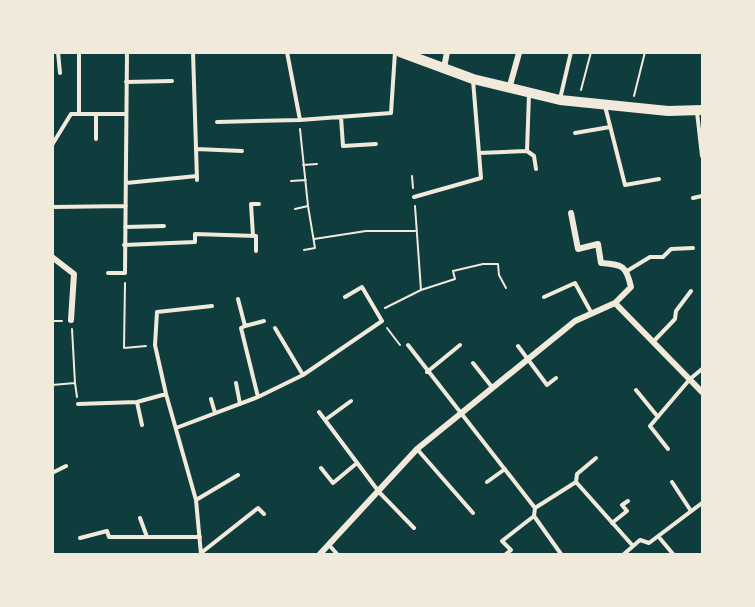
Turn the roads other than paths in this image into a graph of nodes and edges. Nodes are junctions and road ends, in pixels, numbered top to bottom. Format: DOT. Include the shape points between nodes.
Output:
graph roads {
  1 [pos="58,52"];
  2 [pos="79,52"];
  3 [pos="127,52"];
  4 [pos="193,52"];
  5 [pos="287,52"];
  6 [pos="395,52"];
  7 [pos="400,52"];
  8 [pos="447,52"];
  9 [pos="571,52"];
  10 [pos="519,53"];
  11 [pos="444,69"];
  12 [pos="60,72"];
  13 [pos="473,79"];
  14 [pos="172,81"];
  15 [pos="126,82"];
  16 [pos="509,89"];
  17 [pos="529,93"];
  18 [pos="560,100"];
  19 [pos="604,105"];
  20 [pos="700,109"];
  21 [pos="79,114"];
  22 [pos="96,114"];
  23 [pos="126,114"];
  24 [pos="341,117"];
  25 [pos="300,120"];
  26 [pos="218,122"];
  27 [pos="610,127"];
  28 [pos="575,133"];
  29 [pos="96,139"];
  30 [pos="376,144"];
  31 [pos="52,145"];
  32 [pos="196,149"];
  33 [pos="242,151"];
  34 [pos="527,151"];
  35 [pos="479,153"];
  36 [pos="702,156"];
  37 [pos="536,169"];
  38 [pos="659,179"];
  39 [pos="126,183"];
  40 [pos="702,196"];
  41 [pos="414,197"];
  42 [pos="693,198"];
  43 [pos="259,204"];
  44 [pos="126,206"];
  45 [pos="52,207"];
  46 [pos="572,213"];
  47 [pos="164,226"];
  48 [pos="125,227"];
  49 [pos="255,236"];
  50 [pos="124,245"];
  51 [pos="693,248"];
  52 [pos="256,251"];
  53 [pos="52,257"];
  54 [pos="627,271"];
  55 [pos="108,273"];
  56 [pos="691,291"];
  57 [pos="345,297"];
  58 [pos="544,297"];
  59 [pos="238,300"];
  60 [pos="615,303"];
  61 [pos="212,306"];
  62 [pos="592,315"];
  63 [pos="71,320"];
  64 [pos="264,321"];
  65 [pos="245,326"];
  66 [pos="275,328"];
  67 [pos="653,342"];
  68 [pos="408,345"];
  69 [pos="460,345"];
  70 [pos="518,346"];
  71 [pos="527,359"];
  72 [pos="473,363"];
  73 [pos="702,369"];
  74 [pos="427,372"];
  75 [pos="303,375"];
  76 [pos="556,378"];
  77 [pos="690,379"];
  78 [pos="236,383"];
  79 [pos="492,387"];
  80 [pos="636,390"];
  81 [pos="702,392"];
  82 [pos="166,393"];
  83 [pos="258,397"];
  84 [pos="211,399"];
  85 [pos="351,400"];
  86 [pos="137,402"];
  87 [pos="78,404"];
  88 [pos="240,404"];
  89 [pos="319,412"];
  90 [pos="461,412"];
  91 [pos="215,413"];
  92 [pos="658,417"];
  93 [pos="325,420"];
  94 [pos="142,425"];
  95 [pos="176,428"];
  96 [pos="668,448"];
  97 [pos="417,449"];
  98 [pos="596,458"];
  99 [pos="357,463"];
  100 [pos="66,466"];
  101 [pos="321,468"];
  102 [pos="505,469"];
  103 [pos="52,473"];
  104 [pos="238,475"];
  105 [pos="487,482"];
  106 [pos="576,482"];
  107 [pos="672,482"];
  108 [pos="379,492"];
  109 [pos="196,500"];
  110 [pos="628,501"];
  111 [pos="702,503"];
  112 [pos="535,508"];
  113 [pos="692,511"];
  114 [pos="473,513"];
  115 [pos="264,514"];
  116 [pos="534,516"];
  117 [pos="140,518"];
  118 [pos="612,523"];
  119 [pos="414,528"];
  120 [pos="658,536"];
  121 [pos="147,537"];
  122 [pos="200,537"];
  123 [pos="80,538"];
  124 [pos="330,546"];
  125 [pos="633,546"];
  126 [pos="201,554"];
  127 [pos="320,555"];
  128 [pos="337,555"];
  129 [pos="506,555"];
  130 [pos="561,555"];
  131 [pos="624,555"];
  132 [pos="673,555"];
  1 -- 12 [label="lane"];
  2 -- 21 [label="lane"];
  3 -- 15 [label="lane"];
  4 -- 32 [label="lane"];
  5 -- 25 [label="lane"];
  6 -- 24 [label="lane" via="391,113"];
  7 -- 11 [label="street"];
  8 -- 11 [label="street"];
  9 -- 18 [label="lane"];
  10 -- 16 [label="street"];
  11 -- 13 [label="street"];
  13 -- 16 [label="street"];
  13 -- 35 [label="lane"];
  14 -- 15 [label="lane"];
  15 -- 23 [label="lane"];
  16 -- 17 [label="street"];
  17 -- 18 [label="street"];
  17 -- 34 [label="lane"];
  18 -- 19 [label="street"];
  19 -- 20 [label="street"];
  19 -- 27 [label="lane"];
  20 -- 36 [label="lane"];
  21 -- 22 [label="lane"];
  21 -- 31 [label="lane" via="71,114"];
  22 -- 23 [label="lane"];
  22 -- 29 [label="lane"];
  23 -- 39 [label="lane"];
  24 -- 25 [label="lane"];
  24 -- 30 [label="lane" via="343,146"];
  25 -- 26 [label="lane"];
  27 -- 28 [label="lane"];
  27 -- 38 [label="lane" via="626,185"];
  32 -- 33 [label="lane"];
  32 -- 39 [label="lane" via="197,178"];
  34 -- 35 [label="lane"];
  34 -- 37 [label="lane" via="534,156"];
  35 -- 41 [label="lane" via="481,178"];
  39 -- 44 [label="lane"];
  40 -- 42 [label="lane"];
  43 -- 49 [label="lane" via="251,204"];
  44 -- 45 [label="lane"];
  44 -- 48 [label="lane"];
  46 -- 54 [label="street" via="578,249 598,244 601,263 619,265"];
  47 -- 48 [label="lane"];
  48 -- 50 [label="lane"];
  49 -- 50 [label="lane" via="195,234 195,242"];
  49 -- 52 [label="lane"];
  50 -- 55 [label="lane" via="125,273"];
  51 -- 54 [label="lane" via="671,249 663,257 650,257"];
  53 -- 63 [label="street" via="74,274"];
  54 -- 60 [label="street" via="631,286"];
  56 -- 67 [label="lane" via="676,311 675,320"];
  57 -- 75 [label="lane" via="362,287 382,321"];
  58 -- 62 [label="lane" via="575,283"];
  59 -- 65 [label="lane"];
  60 -- 62 [label="street"];
  60 -- 67 [label="street"];
  61 -- 82 [label="lane" via="157,312 155,345"];
  62 -- 71 [label="street" via="574,321"];
  64 -- 65 [label="lane"];
  65 -- 83 [label="lane" via="241,328"];
  66 -- 75 [label="lane"];
  67 -- 77 [label="street"];
  68 -- 74 [label="lane"];
  69 -- 74 [label="lane"];
  70 -- 71 [label="lane"];
  71 -- 76 [label="lane" via="548,385"];
  71 -- 79 [label="street"];
  72 -- 79 [label="lane"];
  73 -- 77 [label="lane"];
  74 -- 90 [label="lane"];
  75 -- 83 [label="lane"];
  77 -- 81 [label="street"];
  77 -- 92 [label="lane"];
  78 -- 88 [label="lane"];
  79 -- 90 [label="street"];
  80 -- 92 [label="lane"];
  82 -- 86 [label="lane"];
  82 -- 95 [label="lane"];
  83 -- 88 [label="lane"];
  84 -- 91 [label="lane"];
  85 -- 93 [label="lane"];
  86 -- 87 [label="lane"];
  86 -- 94 [label="lane"];
  88 -- 91 [label="lane"];
  89 -- 93 [label="lane"];
  90 -- 97 [label="street"];
  90 -- 102 [label="lane"];
  91 -- 95 [label="lane"];
  92 -- 96 [label="lane" via="650,426"];
  93 -- 99 [label="lane"];
  95 -- 109 [label="lane"];
  97 -- 108 [label="street"];
  97 -- 114 [label="lane"];
  98 -- 106 [label="lane" via="576,474"];
  99 -- 101 [label="lane" via="333,483"];
  99 -- 108 [label="lane"];
  100 -- 103 [label="lane"];
  102 -- 105 [label="lane"];
  102 -- 112 [label="lane"];
  104 -- 109 [label="lane"];
  106 -- 112 [label="lane"];
  106 -- 118 [label="lane"];
  107 -- 113 [label="lane"];
  108 -- 119 [label="lane"];
  108 -- 124 [label="street"];
  109 -- 122 [label="lane"];
  110 -- 118 [label="lane" via="622,505 627,511"];
  111 -- 113 [label="lane"];
  112 -- 116 [label="lane"];
  113 -- 120 [label="lane"];
  115 -- 126 [label="lane" via="258,508"];
  116 -- 129 [label="lane" via="502,541 511,550"];
  116 -- 130 [label="lane"];
  117 -- 121 [label="lane"];
  118 -- 125 [label="lane"];
  120 -- 125 [label="lane" via="649,543 640,540"];
  120 -- 132 [label="lane"];
  121 -- 122 [label="lane"];
  121 -- 123 [label="lane" via="109,537 107,531"];
  122 -- 126 [label="lane"];
  124 -- 127 [label="street"];
  124 -- 128 [label="lane"];
  125 -- 131 [label="lane"];
}
